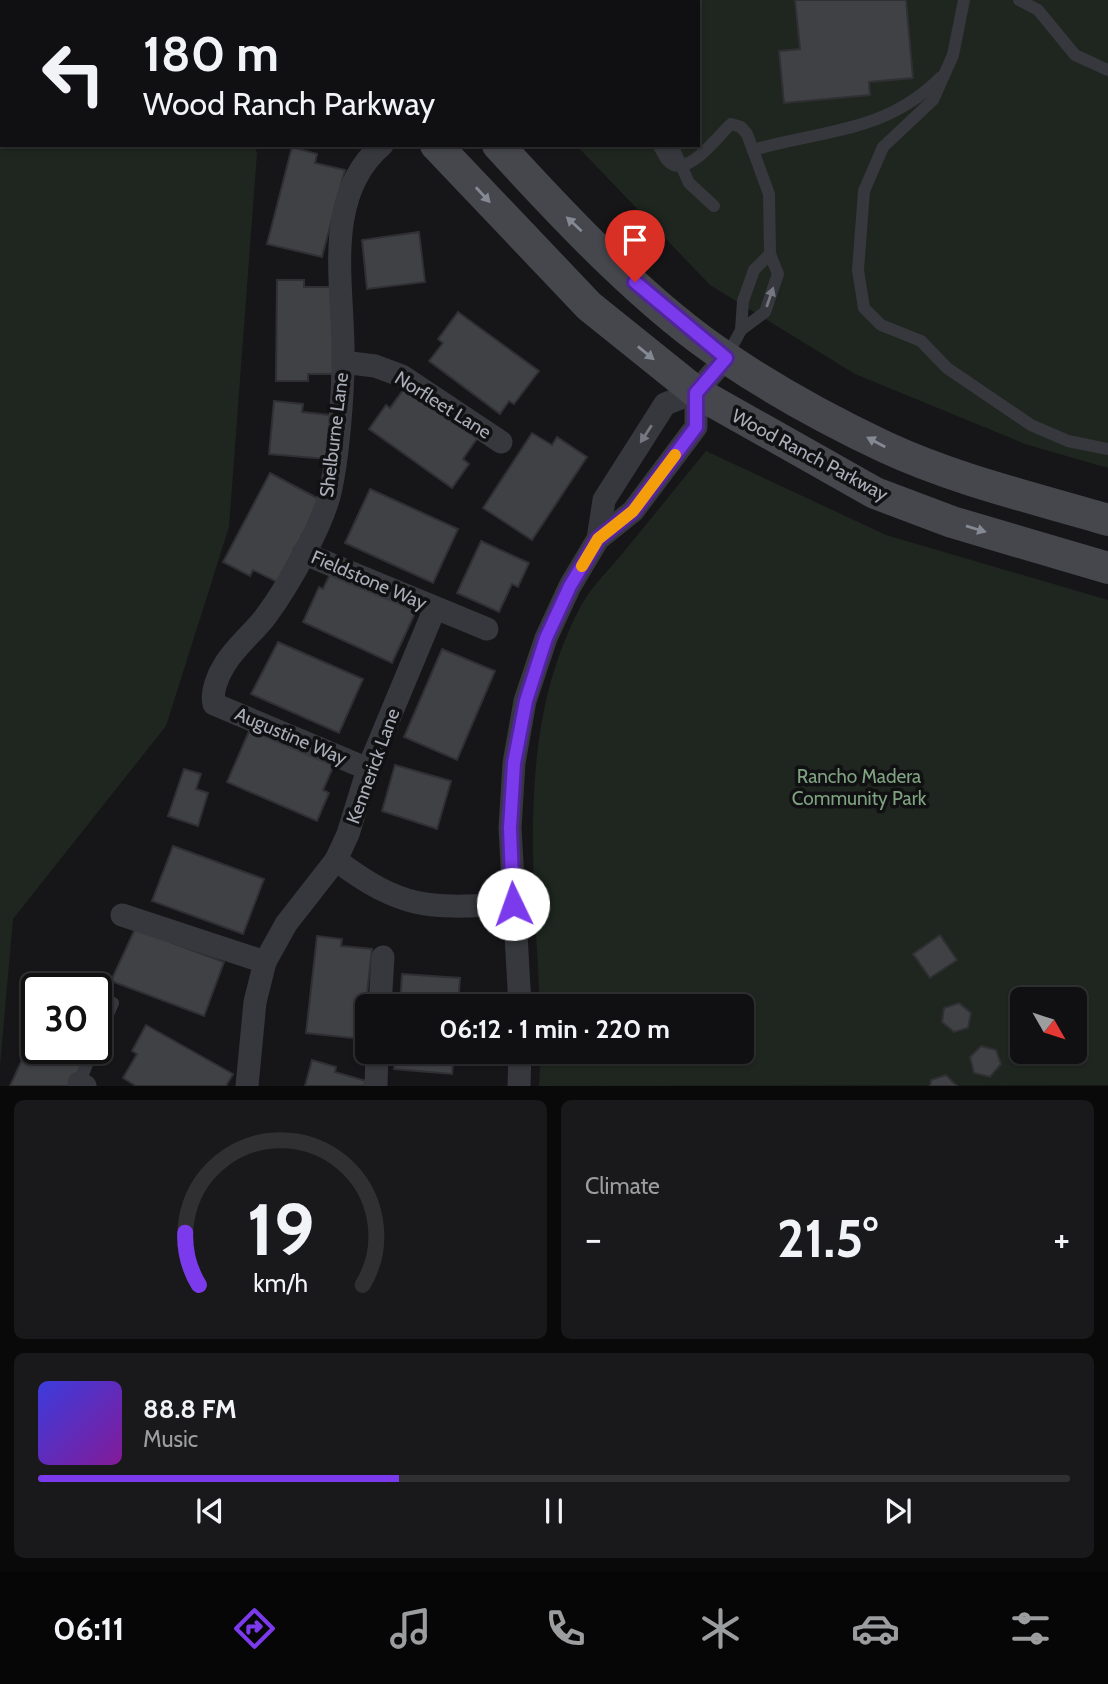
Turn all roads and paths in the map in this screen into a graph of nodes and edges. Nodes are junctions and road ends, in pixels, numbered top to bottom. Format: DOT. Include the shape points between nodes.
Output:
graph roads {
  1 [pos="1018,0"];
  2 [pos="962,3"];
  3 [pos="1037,5"];
  4 [pos="949,70"];
  5 [pos="1108,70"];
  6 [pos="380,147"];
  7 [pos="438,147"];
  8 [pos="500,147"];
  9 [pos="658,147"];
  10 [pos="673,147"];
  11 [pos="753,150"];
  12 [pos="678,165"];
  13 [pos="714,206"];
  14 [pos="770,254"];
  15 [pos="741,330"];
  16 [pos="726,358"];
  17 [pos="343,362"];
  18 [pos="696,393"];
  19 [pos="501,442"];
  20 [pos="1108,449"];
  21 [pos="1108,520"];
  22 [pos="598,539"];
  23 [pos="303,552"];
  24 [pos="1108,568"];
  25 [pos="435,608"];
  26 [pos="486,629"];
  27 [pos="214,704"];
  28 [pos="368,769"];
  29 [pos="336,860"];
  30 [pos="513,904"];
  31 [pos="122,915"];
  32 [pos="383,957"];
  33 [pos="265,962"];
  34 [pos="381,994"];
  35 [pos="519,994"];
  36 [pos="88,1064"];
  37 [pos="377,1064"];
  38 [pos="520,1064"];
  39 [pos="81,1085"];
  40 [pos="247,1086"];
  41 [pos="376,1086"];
  42 [pos="519,1086"];
  1 -- 3 [label="lane"];
  2 -- 4 [label="lane"];
  3 -- 5 [label="lane" via="1065,47"];
  4 -- 11 [label="lane" via="926,92 873,122"];
  4 -- 20 [label="lane" via="933,100 883,147 869,176 860,224 859,282 864,308 881,324 921,341 947,368 1024,421 1068,441"];
  6 -- 17 [label="street, Shelburne Lane" via="368,157 347,202 338,254"];
  7 -- 18 [label="main road, Wood Ranch Parkway, one-way" via="589,306"];
  16 -- 8 [label="main road, one-way" via="652,298"];
  9 -- 12 [label="lane" via="668,161"];
  10 -- 12 [label="lane"];
  11 -- 12 [label="lane" via="747,134 731,124 714,144 689,163"];
  11 -- 14 [label="lane" via="769,194"];
  12 -- 13 [label="lane" via="689,183"];
  14 -- 15 [label="lane" via="754,270 743,301"];
  15 -- 14 [label="lane, one-way" via="765,312 778,274"];
  15 -- 16 [label="lane"];
  16 -- 18 [label="street"];
  21 -- 16 [label="main road, one-way" via="987,485 887,448"];
  17 -- 19 [label="street, Norfleet Lane" via="402,376"];
  17 -- 23 [label="street, Shelburne Lane" via="331,488 322,518"];
  18 -- 22 [label="street" via="696,427 633,511"];
  18 -- 22 [label="street, one-way" via="665,404 604,500"];
  18 -- 24 [label="main road, Wood Ranch Parkway, one-way" via="875,493 951,522"];
  22 -- 30 [label="street" via="546,638 526,701 514,763 510,828"];
  23 -- 25 [label="street, Fieldstone Way"];
  23 -- 27 [label="street, Shelburne Lane" via="267,615 225,664 212,695"];
  25 -- 26 [label="street"];
  25 -- 28 [label="street, Kennerick Lane"];
  27 -- 28 [label="street, Augustine Way"];
  28 -- 29 [label="street, Kennerick Lane"];
  29 -- 30 [label="street" via="372,887 412,903 445,908"];
  29 -- 33 [label="street, Kennerick Lane" via="286,924"];
  30 -- 35 [label="street"];
  31 -- 33 [label="street"];
  32 -- 34 [label="street"];
  33 -- 40 [label="street, Kennerick Lane" via="255,1002"];
  36 -- 39 [label="lane"];
  37 -- 41 [label="street"];
  38 -- 42 [label="street"];
}
